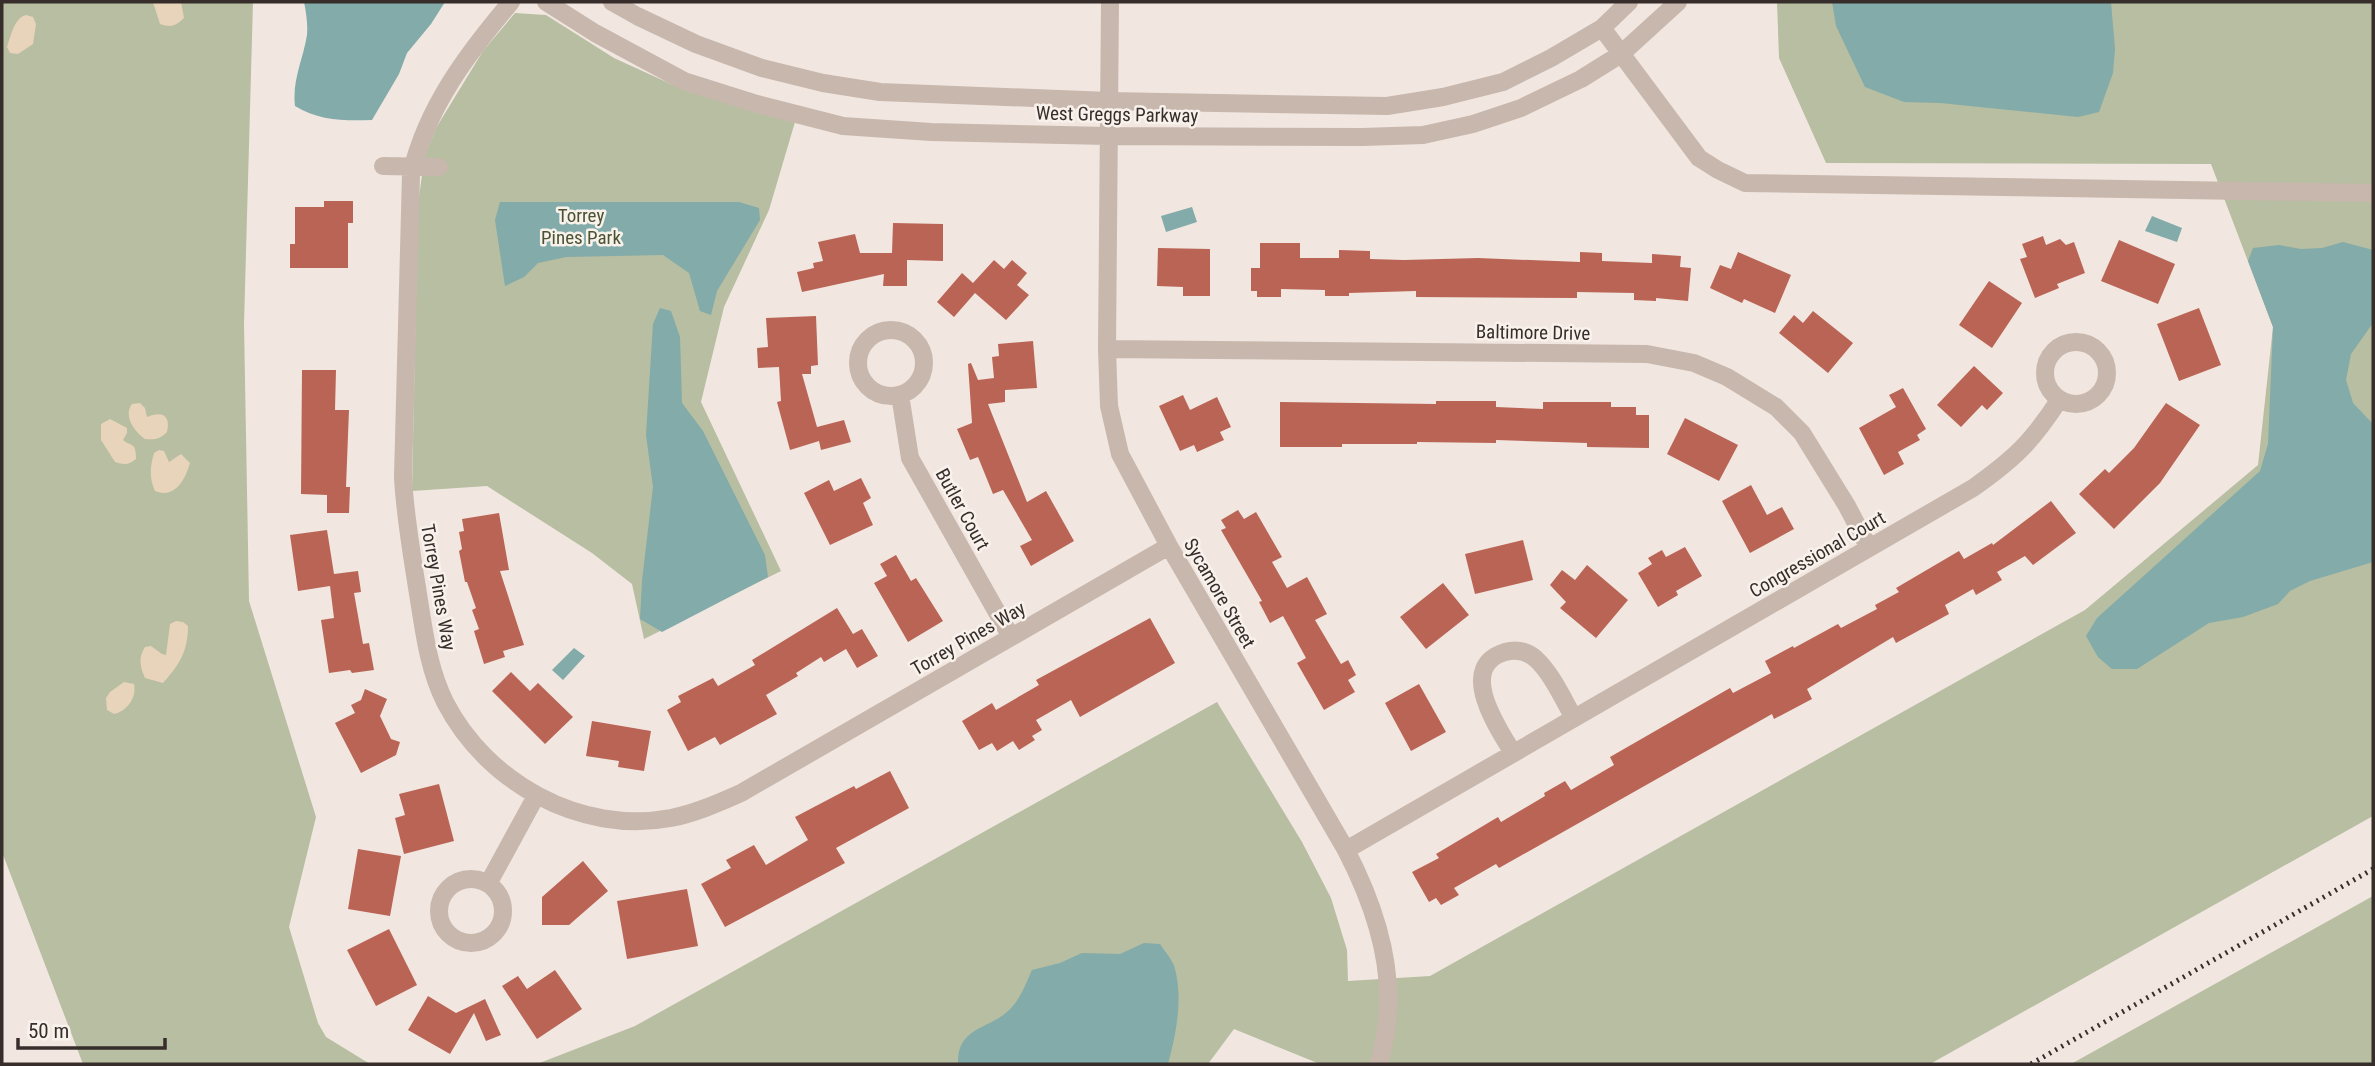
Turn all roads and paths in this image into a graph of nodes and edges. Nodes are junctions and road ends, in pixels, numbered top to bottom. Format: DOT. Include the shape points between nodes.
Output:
graph roads {
  1 [pos="511,2"];
  2 [pos="546,2"];
  3 [pos="612,2"];
  4 [pos="1110,2"];
  5 [pos="1629,2"];
  6 [pos="1678,2"];
  7 [pos="1602,28"];
  8 [pos="1621,54"];
  9 [pos="1109,109"];
  10 [pos="1108,136"];
  11 [pos="383,166"];
  12 [pos="439,167"];
  13 [pos="412,168"];
  14 [pos="2373,193"];
  15 [pos="1107,349"];
  16 [pos="900,395"];
  17 [pos="2059,400"];
  18 [pos="1169,546"];
  19 [pos="1869,548"];
  20 [pos="1011,637"];
  21 [pos="1574,718"];
  22 [pos="1513,753"];
  23 [pos="536,796"];
  24 [pos="1346,850"];
  25 [pos="488,884"];
  26 [pos="1379,1064"];
  1 -- 13 [label="street, Torrey Pines Way" via="449,83 430,116"];
  2 -- 10 [label="street, West Greggs Parkway" via="684,81 843,126"];
  3 -- 9 [label="street, West Greggs Parkway" via="696,44 762,68 823,83 880,92"];
  4 -- 9 [label="street, Sycamore Street"];
  5 -- 7 [label="street, West Greggs Parkway"];
  6 -- 8 [label="street, West Greggs Parkway"];
  7 -- 8 [label="street"];
  7 -- 9 [label="street, West Greggs Parkway" via="1503,82 1443,97 1398,104"];
  8 -- 10 [label="street, West Greggs Parkway" via="1521,108 1423,135"];
  8 -- 14 [label="street" via="1699,158 1745,183"];
  9 -- 10 [label="street, Sycamore Street"];
  10 -- 15 [label="street, Sycamore Street"];
  11 -- 13 [label="street"];
  12 -- 13 [label="street"];
  13 -- 23 [label="street, Torrey Pines Way" via="403,477 428,655 444,701 470,740 502,772"];
  15 -- 18 [label="street, Sycamore Street" via="1109,405 1120,454"];
  15 -- 19 [label="street, Baltimore Drive" via="1647,354 1694,363 1776,407 1802,433"];
  16 -- 20 [label="street, Butler Court" via="910,457"];
  17 -- 19 [label="street, Congressional Court" via="2010,462"];
  18 -- 20 [label="street, Torrey Pines Way"];
  18 -- 24 [label="street, Sycamore Street"];
  19 -- 21 [label="street, Congressional Court"];
  20 -- 23 [label="street, Torrey Pines Way" via="709,807 671,818 601,818"];
  21 -- 22 [label="street, Congressional Court"];
  21 -- 22 [label="street" via="1534,657 1521,650 1495,657 1485,667 1481,684"];
  22 -- 24 [label="street, Congressional Court"];
  23 -- 25 [label="street"];
  24 -- 26 [label="street, Sycamore Street" via="1364,886 1384,949 1387,1021"];
}
